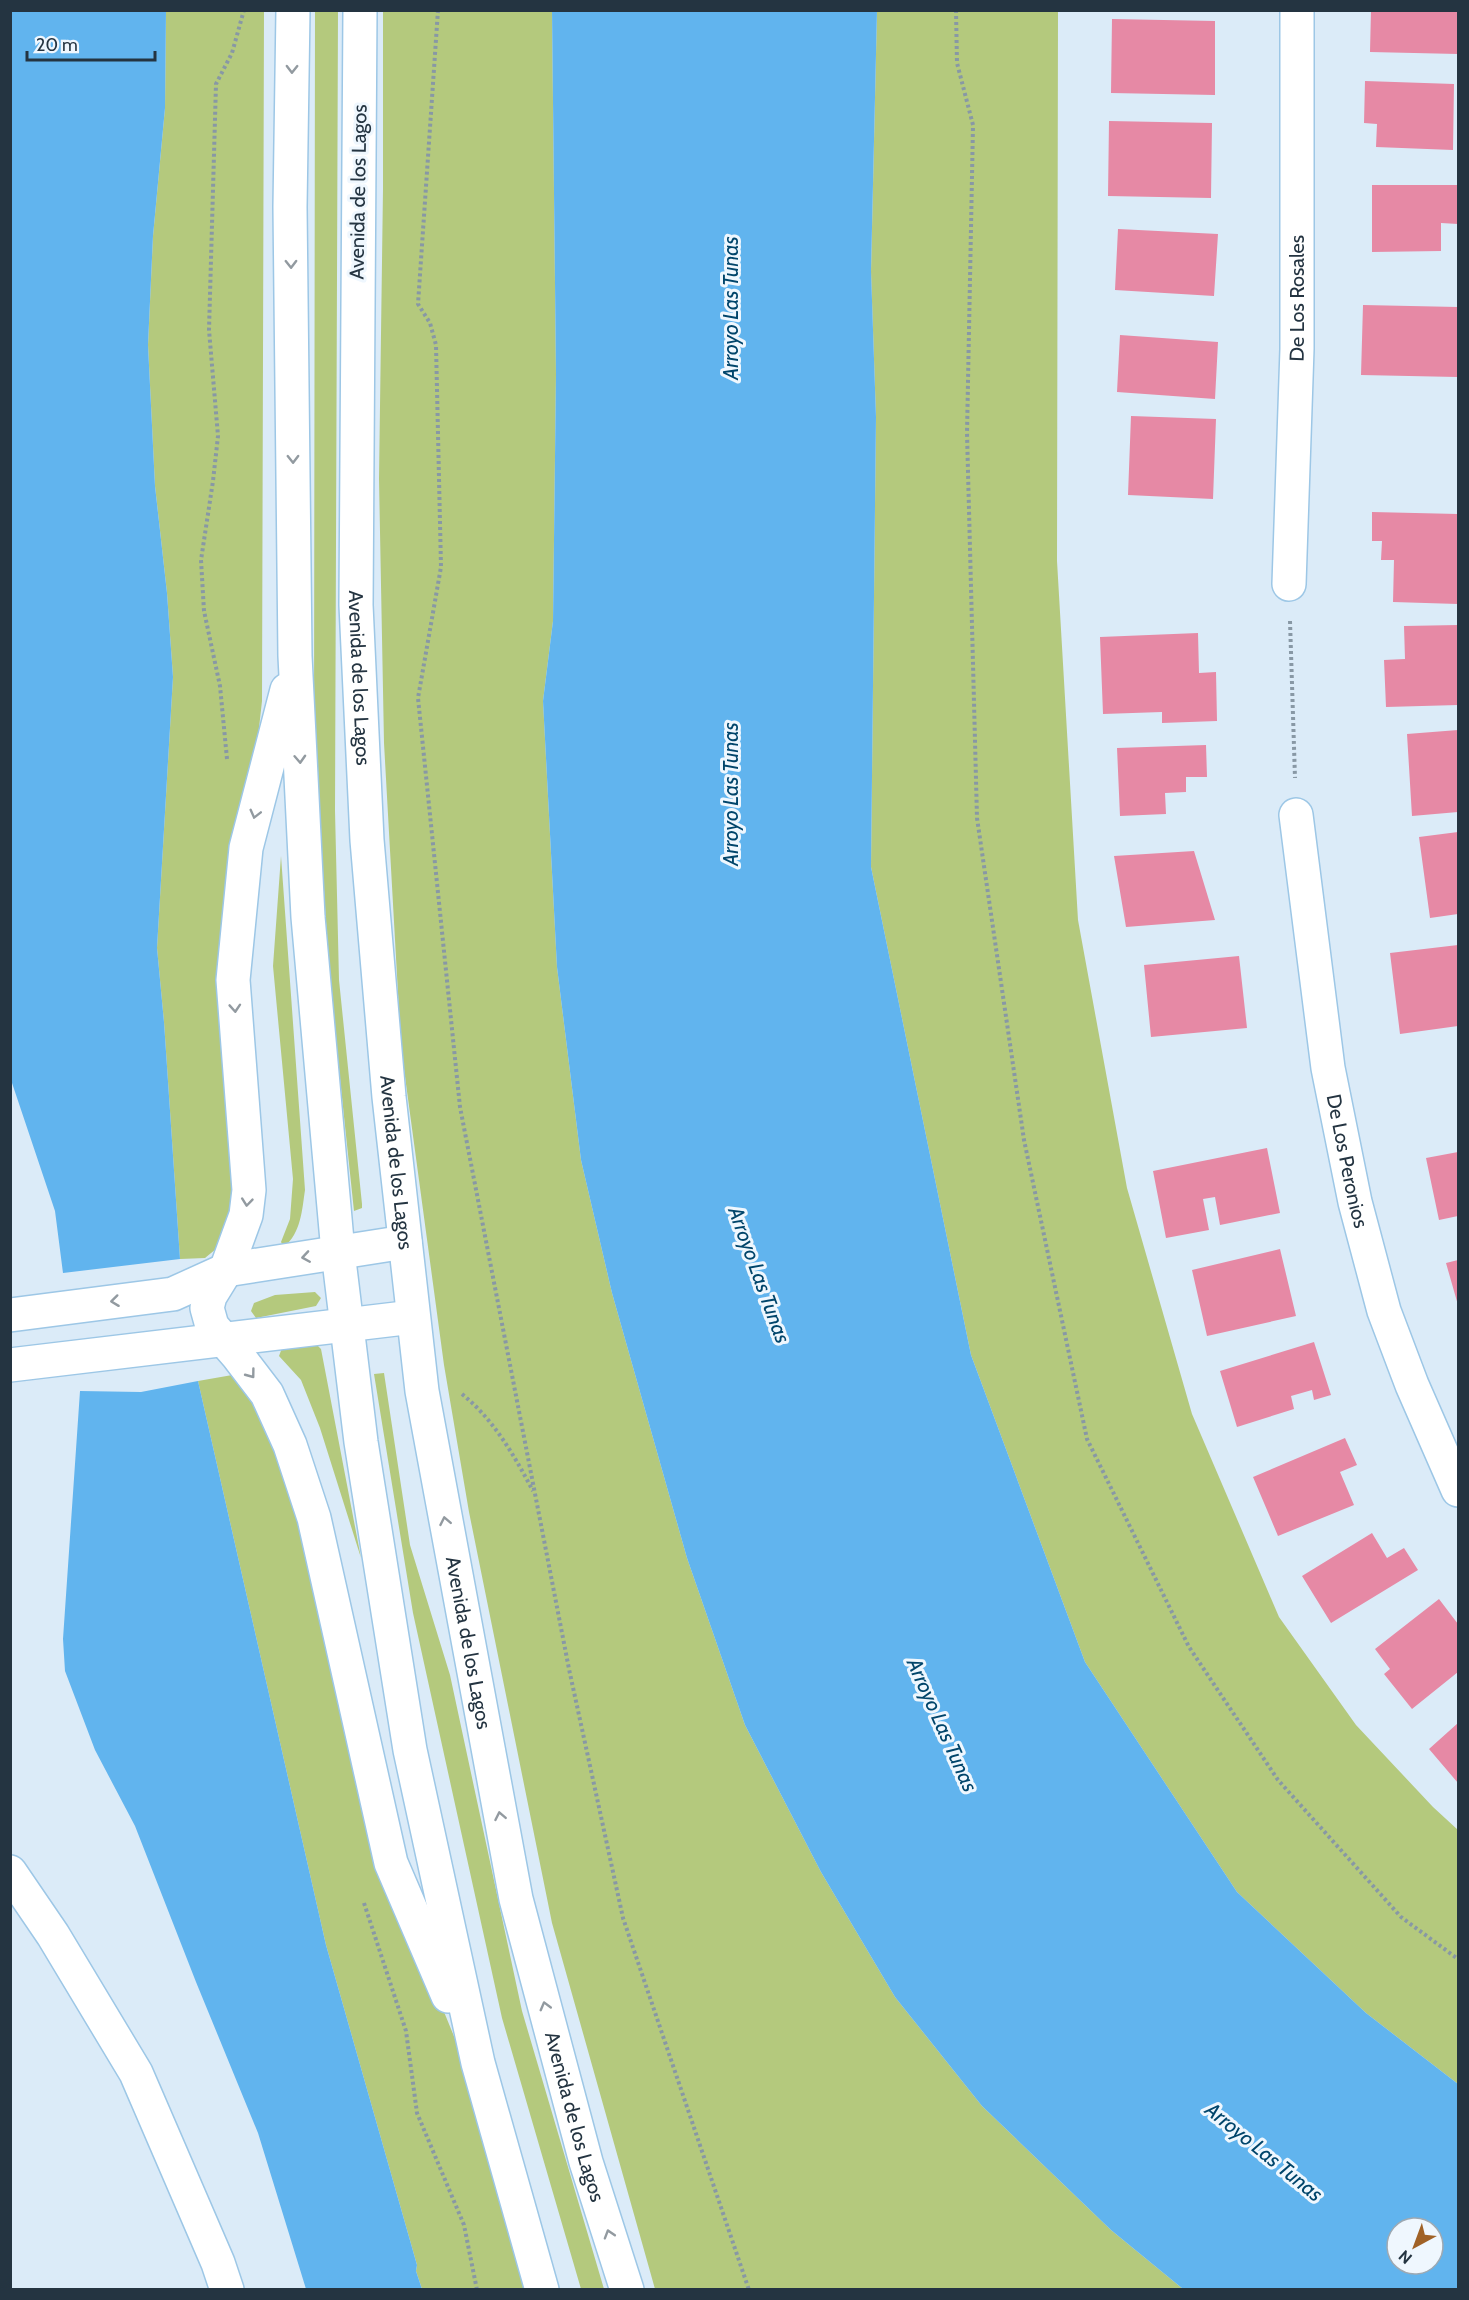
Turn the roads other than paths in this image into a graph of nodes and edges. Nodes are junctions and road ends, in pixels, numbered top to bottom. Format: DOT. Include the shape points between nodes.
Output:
graph roads {
  1 [pos="293,10"];
  2 [pos="360,10"];
  3 [pos="1297,10"];
  4 [pos="1288,584"];
  5 [pos="295,656"];
  6 [pos="1296,815"];
  7 [pos="405,1242"];
  8 [pos="338,1252"];
  9 [pos="226,1270"];
  10 [pos="20,1314"];
  11 [pos="414,1317"];
  12 [pos="347,1325"];
  13 [pos="223,1339"];
  14 [pos="24,1363"];
  15 [pos="1458,1490"];
  16 [pos="10,1872"];
  17 [pos="478,2063"];
  18 [pos="227,2289"];
  19 [pos="542,2289"];
  20 [pos="627,2289"];
  1 -- 5 [label="street, one-way" via="290,207"];
  2 -- 7 [label="street, Avenida de los Lagos" via="356,605 368,852"];
  3 -- 4 [label="street, De Los Rosales" via="1297,349"];
  5 -- 8 [label="street, one-way" via="308,918"];
  5 -- 9 [label="street, one-way" via="246,848 233,980 249,1190 246,1215"];
  6 -- 15 [label="street, De Los Peronios" via="1328,1068 1355,1202 1384,1311"];
  7 -- 8 [label="street"];
  7 -- 11 [label="street, Avenida de los Lagos"];
  8 -- 9 [label="street, one-way"];
  8 -- 12 [label="street"];
  9 -- 10 [label="street, one-way" via="173,1294"];
  9 -- 13 [label="street" via="207,1308 212,1326"];
  11 -- 12 [label="street"];
  20 -- 11 [label="street, Avenida de los Lagos, one-way" via="586,2162 516,1899 424,1408"];
  12 -- 13 [label="street"];
  12 -- 17 [label="street" via="361,1442 410,1750"];
  13 -- 14 [label="street"];
  13 -- 17 [label="street, one-way" via="267,1394 290,1445 314,1518 391,1863"];
  16 -- 18 [label="street" via="136,2073"];
  17 -- 19 [label="street"];
}
